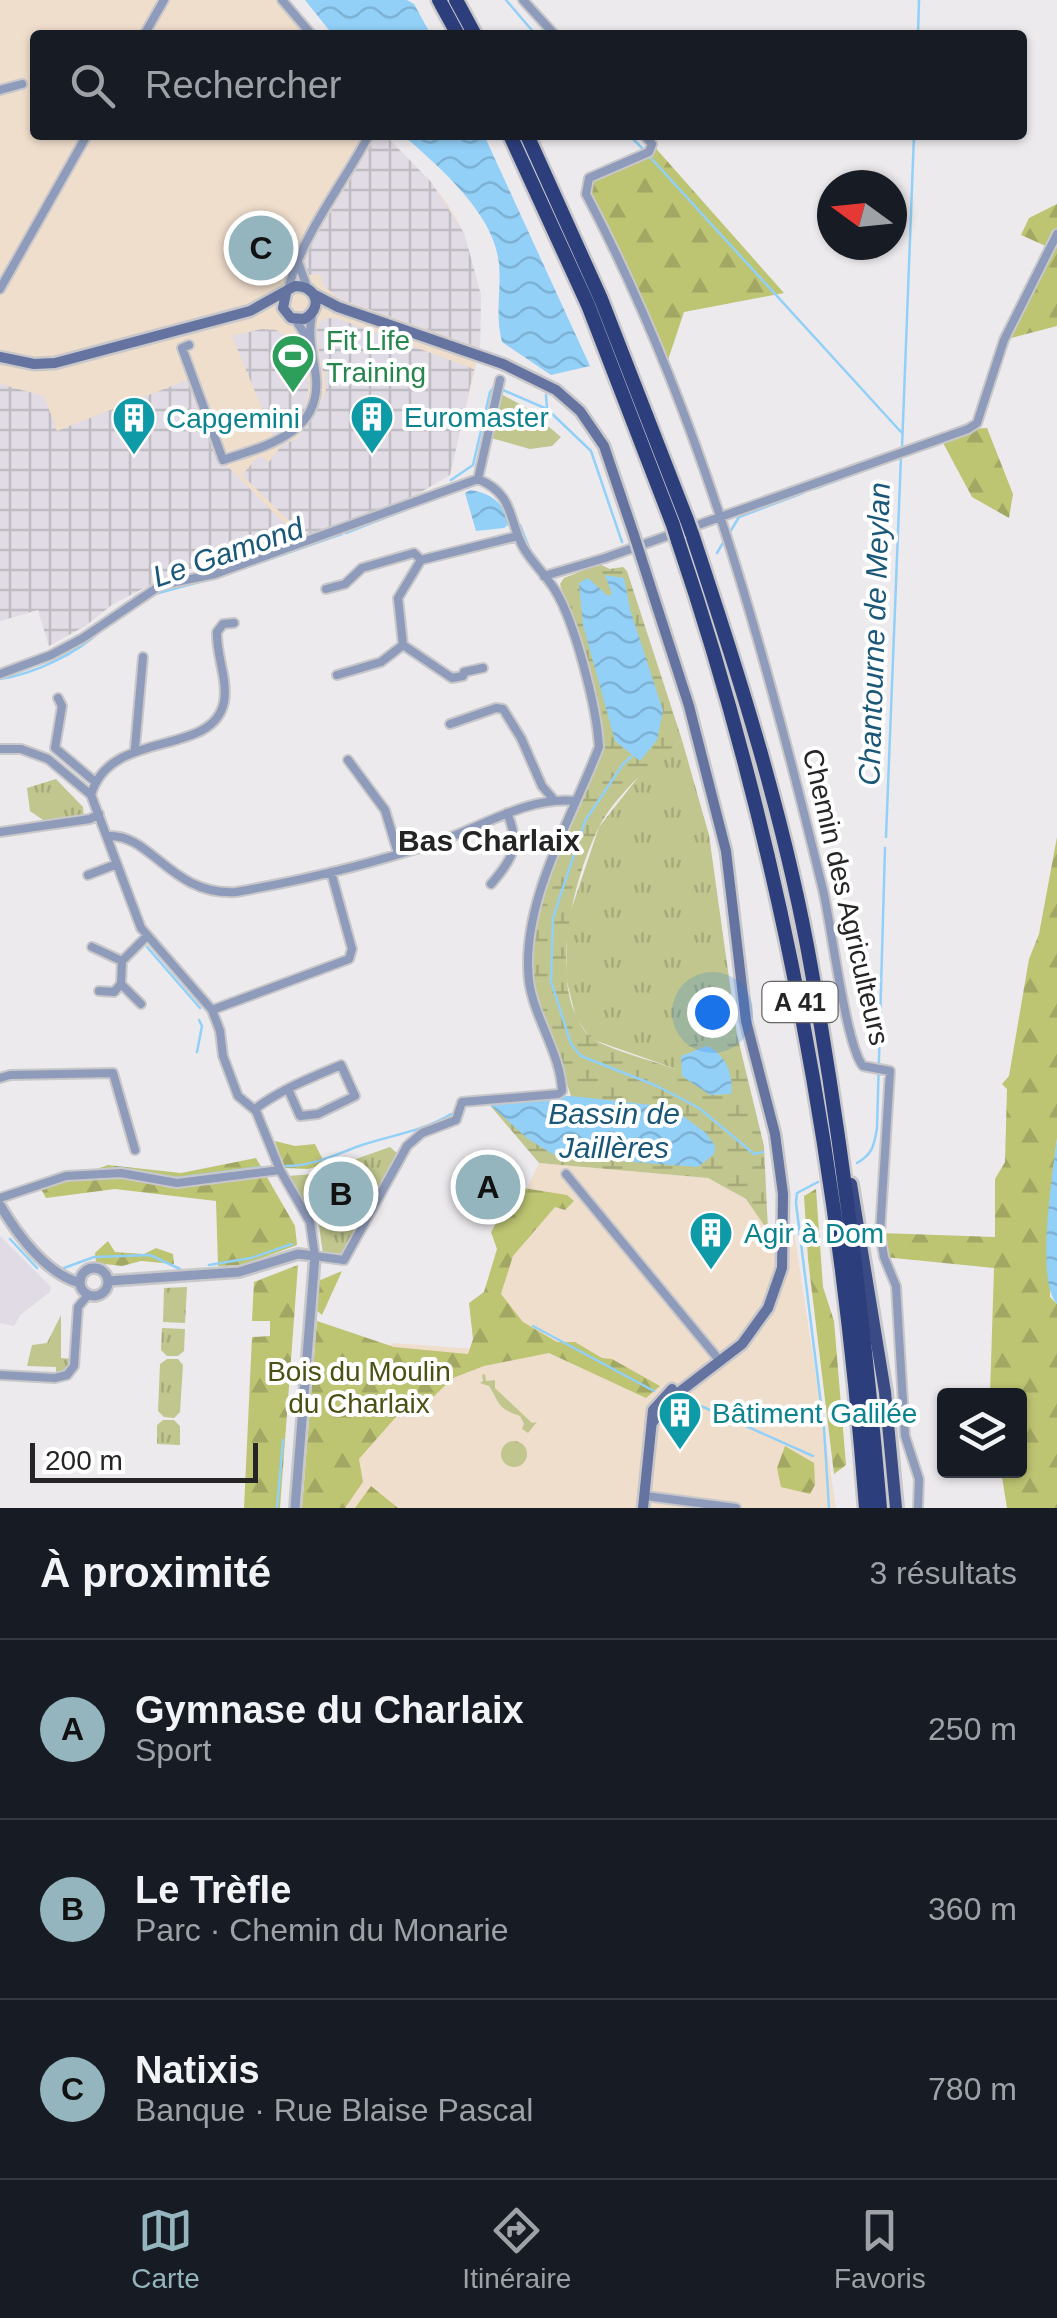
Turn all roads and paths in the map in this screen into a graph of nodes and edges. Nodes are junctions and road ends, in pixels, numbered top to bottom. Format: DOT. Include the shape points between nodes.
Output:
graph roads {
  1 [pos="164,0"];
  2 [pos="282,0"];
  3 [pos="439,0"];
  4 [pos="456,0"];
  5 [pos="523,0"];
  6 [pos="147,30"];
  7 [pos="308,30"];
  8 [pos="455,30"];
  9 [pos="472,30"];
  10 [pos="550,30"];
  11 [pos="22,84"];
  12 [pos="0,90"];
  13 [pos="84,140"];
  14 [pos="367,140"];
  15 [pos="512,140"];
  16 [pos="528,140"];
  17 [pos="648,140"];
  18 [pos="1057,234"];
  19 [pos="297,257"];
  20 [pos="0,290"];
  21 [pos="287,291"];
  22 [pos="311,291"];
  23 [pos="338,307"];
  24 [pos="250,311"];
  25 [pos="313,313"];
  26 [pos="290,316"];
  27 [pos="311,344"];
  28 [pos="189,345"];
  29 [pos="0,357"];
  30 [pos="500,380"];
  31 [pos="478,479"];
  32 [pos="719,518"];
  33 [pos="683,530"];
  34 [pos="518,536"];
  35 [pos="421,560"];
  36 [pos="544,576"];
  37 [pos="326,589"];
  38 [pos="234,623"];
  39 [pos="403,645"];
  40 [pos="143,657"];
  41 [pos="482,668"];
  42 [pos="0,674"];
  43 [pos="337,675"];
  44 [pos="58,698"];
  45 [pos="450,724"];
  46 [pos="135,748"];
  47 [pos="0,750"];
  48 [pos="348,760"];
  49 [pos="80,779"];
  50 [pos="94,781"];
  51 [pos="91,795"];
  52 [pos="554,800"];
  53 [pos="576,801"];
  54 [pos="507,813"];
  55 [pos="99,814"];
  56 [pos="0,832"];
  57 [pos="108,836"];
  58 [pos="398,853"];
  59 [pos="117,864"];
  60 [pos="330,872"];
  61 [pos="88,875"];
  62 [pos="491,884"];
  63 [pos="147,936"];
  64 [pos="92,947"];
  65 [pos="122,961"];
  66 [pos="812,972"];
  67 [pos="121,984"];
  68 [pos="99,991"];
  69 [pos="141,1004"];
  70 [pos="212,1010"];
  71 [pos="0,1078"];
  72 [pos="288,1089"];
  73 [pos="255,1109"];
  74 [pos="135,1150"];
  75 [pos="280,1170"];
  76 [pos="566,1174"];
  77 [pos="0,1202"];
  78 [pos="315,1256"];
  79 [pos="108,1280"];
  80 [pos="80,1284"];
  81 [pos="88,1294"];
  82 [pos="718,1359"];
  83 [pos="0,1374"];
  84 [pos="645,1502"];
  85 [pos="295,1508"];
  86 [pos="736,1508"];
  87 [pos="866,1508"];
  88 [pos="880,1508"];
  89 [pos="896,1508"];
  90 [pos="918,1508"];
  1 -- 6 [label="street"];
  2 -- 7 [label="street"];
  3 -- 8 [label="highway"];
  4 -- 9 [label="highway"];
  5 -- 10 [label="street"];
  11 -- 12 [label="street"];
  13 -- 20 [label="street"];
  14 -- 19 [label="street"];
  15 -- 33 [label="highway, A 41"];
  16 -- 33 [label="highway, A 41" via="616,334"];
  17 -- 32 [label="street, Chemin des Agriculteurs" via="647,154 589,178 586,194 667,362"];
  18 -- 32 [label="street" via="1004,340 977,423"];
  19 -- 21 [label="street"];
  19 -- 22 [label="street"];
  21 -- 22 [label="main road"];
  21 -- 24 [label="main road"];
  21 -- 26 [label="main road" via="282,303"];
  22 -- 23 [label="main road"];
  22 -- 25 [label="main road"];
  23 -- 25 [label="main road"];
  23 -- 82 [label="main road, bridge" via="556,390 588,421 611,462 690,706 726,850 746,1021 778,1150 782,1268 768,1308"];
  24 -- 26 [label="main road"];
  24 -- 29 [label="main road" via="55,364"];
  25 -- 26 [label="main road"];
  25 -- 27 [label="street"];
  26 -- 27 [label="street"];
  27 -- 28 [label="street" via="317,383 306,420 284,439 224,460 182,348"];
  30 -- 31 [label="street"];
  31 -- 34 [label="street" via="506,500"];
  31 -- 42 [label="street" via="215,574 161,585 83,638"];
  32 -- 36 [label="street"];
  32 -- 90 [label="street, Chemin des Agriculteurs" via="788,745 852,1044 858,1061 890,1071 880,1232 896,1286 904,1436 919,1479"];
  33 -- 66 [label="highway, A 41" via="754,728"];
  33 -- 87 [label="highway, A 41" via="754,796 805,1027 841,1253"];
  34 -- 35 [label="street"];
  34 -- 36 [label="street"];
  35 -- 37 [label="street" via="414,553 362,568 345,584"];
  35 -- 39 [label="street" via="398,598"];
  36 -- 53 [label="street" via="562,606 598,721 599,747"];
  38 -- 46 [label="street" via="217,632 225,698 215,722"];
  39 -- 41 [label="street" via="452,678"];
  39 -- 43 [label="street" via="381,662"];
  40 -- 46 [label="street"];
  44 -- 49 [label="street" via="56,748"];
  45 -- 52 [label="street" via="503,709"];
  46 -- 50 [label="street"];
  47 -- 49 [label="street" via="37,753"];
  48 -- 58 [label="street" via="386,810"];
  49 -- 50 [label="street"];
  49 -- 51 [label="street"];
  50 -- 51 [label="street"];
  51 -- 55 [label="street"];
  52 -- 53 [label="street"];
  52 -- 54 [label="street"];
  53 -- 78 [label="street" via="538,898 529,964 562,1091 462,1102 456,1120 422,1133 404,1151 348,1256 339,1262"];
  54 -- 58 [label="street"];
  54 -- 62 [label="street" via="516,843"];
  55 -- 56 [label="street"];
  55 -- 57 [label="street"];
  57 -- 59 [label="street"];
  57 -- 60 [label="street" via="130,839 189,884 216,893"];
  58 -- 60 [label="street"];
  59 -- 61 [label="street"];
  59 -- 63 [label="street"];
  60 -- 70 [label="street" via="352,949 349,959"];
  63 -- 65 [label="street"];
  63 -- 70 [label="street"];
  64 -- 65 [label="street"];
  65 -- 67 [label="street"];
  66 -- 88 [label="highway, A 41" via="853,1249"];
  66 -- 89 [label="highway" via="875,1322"];
  67 -- 68 [label="street" via="114,992"];
  67 -- 69 [label="street"];
  70 -- 73 [label="street" via="238,1096"];
  71 -- 74 [label="street" via="113,1073"];
  72 -- 72 [label="street" via="341,1065 355,1096 300,1116"];
  72 -- 73 [label="street"];
  73 -- 75 [label="street"];
  75 -- 77 [label="street" via="177,1183 121,1173 66,1176"];
  75 -- 78 [label="street" via="310,1222"];
  76 -- 82 [label="street"];
  77 -- 80 [label="street" via="24,1239"];
  78 -- 79 [label="street" via="298,1254 240,1272"];
  78 -- 85 [label="street"];
  79 -- 80 [label="street" via="94,1268"];
  79 -- 81 [label="street" via="102,1294"];
  80 -- 81 [label="street"];
  81 -- 83 [label="street" via="78,1306 68,1375"];
  82 -- 84 [label="main road" via="662,1396 653,1410"];
  84 -- 86 [label="street"];
}
